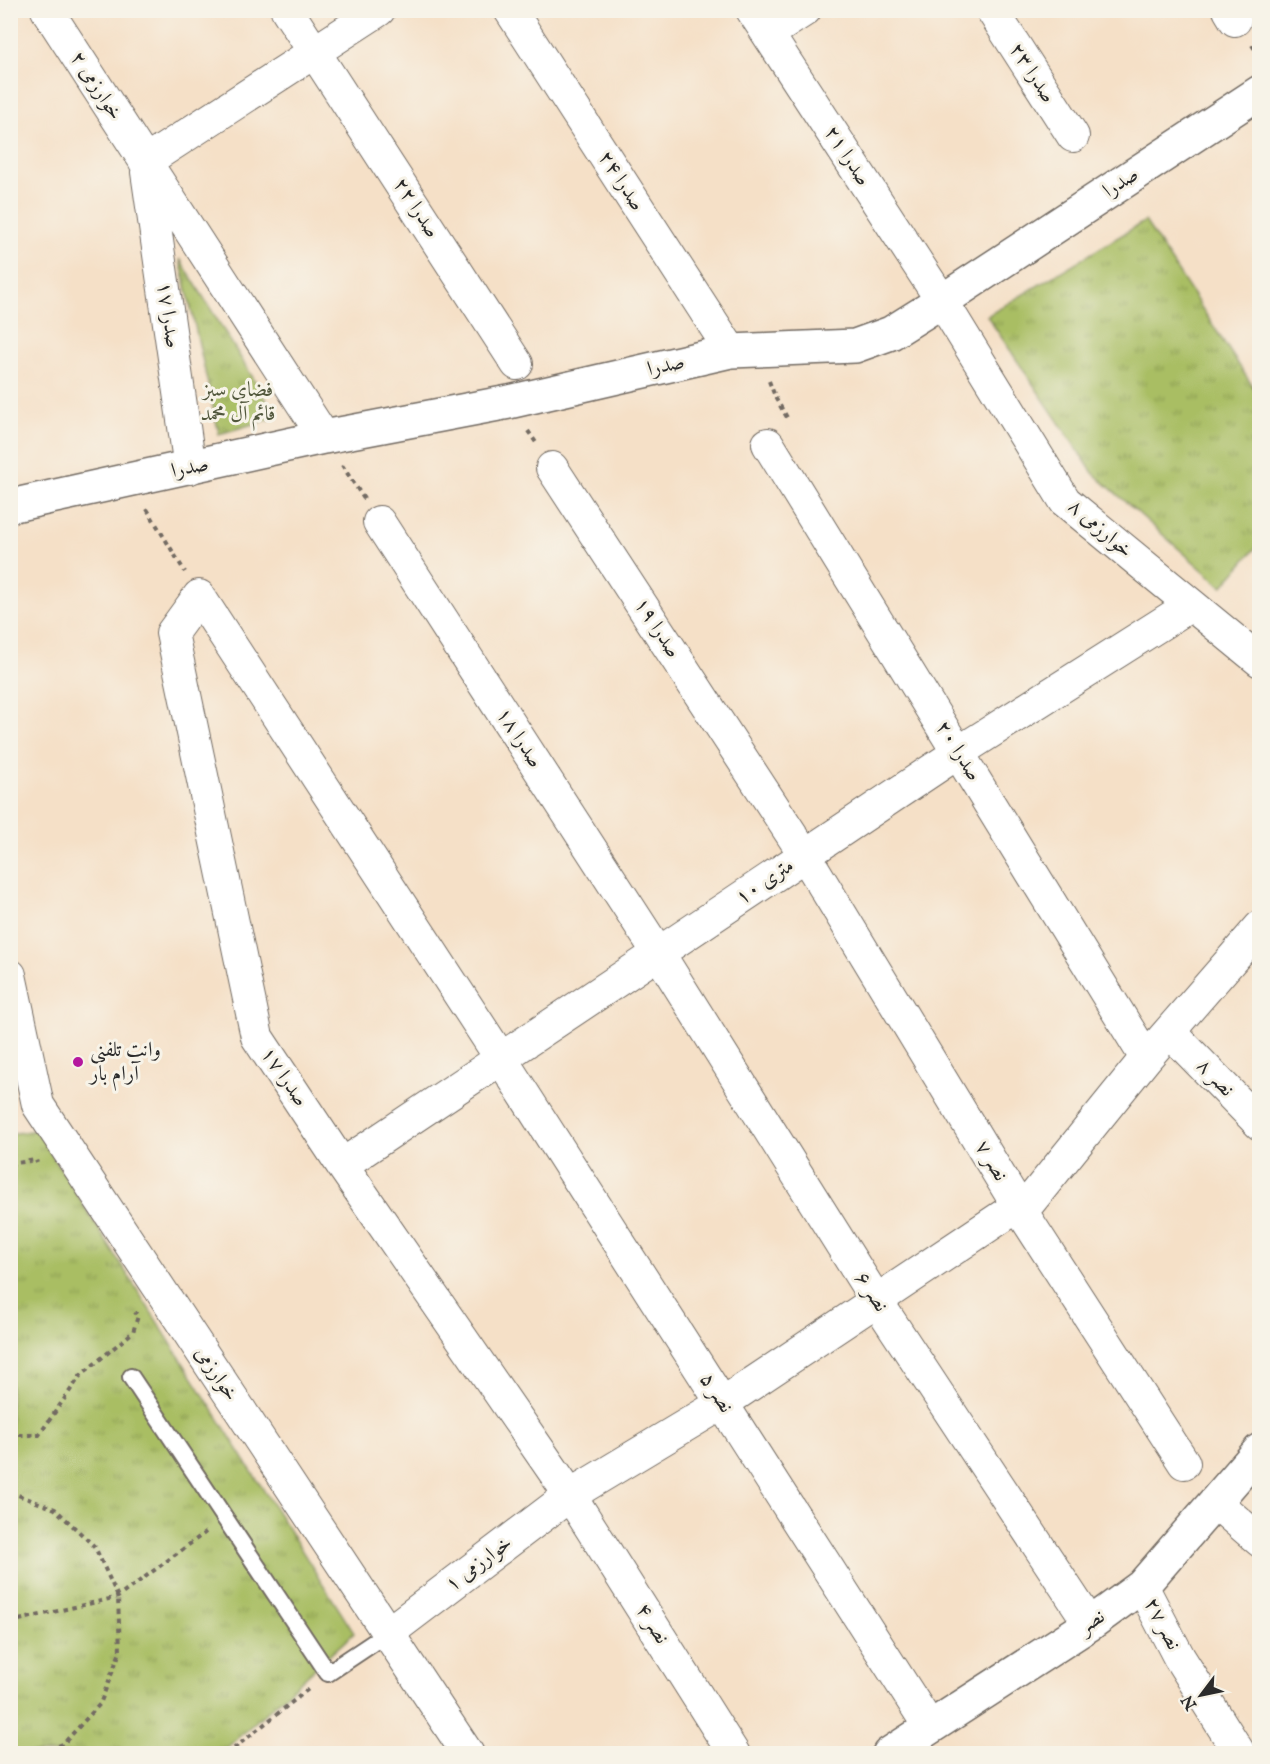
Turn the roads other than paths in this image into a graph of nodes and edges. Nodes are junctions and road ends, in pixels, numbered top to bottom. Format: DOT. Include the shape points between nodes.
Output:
graph roads {
  1 [pos="47,10"];
  2 [pos="287,10"];
  3 [pos="379,10"];
  4 [pos="510,10"];
  5 [pos="805,10"];
  6 [pos="992,10"];
  7 [pos="760,22"];
  8 [pos="315,53"];
  9 [pos="1260,92"];
  10 [pos="1073,136"];
  11 [pos="146,162"];
  12 [pos="942,301"];
  13 [pos="744,351"];
  14 [pos="517,364"];
  15 [pos="324,437"];
  16 [pos="768,444"];
  17 [pos="190,468"];
  18 [pos="552,468"];
  19 [pos="10,506"];
  20 [pos="379,522"];
  21 [pos="199,596"];
  22 [pos="1191,605"];
  23 [pos="1260,661"];
  24 [pos="958,752"];
  25 [pos="805,855"];
  26 [pos="1260,927"];
  27 [pos="659,954"];
  28 [pos="10,975"];
  29 [pos="1170,1032"];
  30 [pos="1146,1058"];
  31 [pos="502,1060"];
  32 [pos="1260,1124"];
  33 [pos="342,1165"];
  34 [pos="1018,1206"];
  35 [pos="876,1300"];
  36 [pos="131,1377"];
  37 [pos="723,1403"];
  38 [pos="1260,1450"];
  39 [pos="1184,1463"];
  40 [pos="570,1495"];
  41 [pos="1215,1502"];
  42 [pos="1260,1541"];
  43 [pos="1143,1586"];
  44 [pos="1090,1624"];
  45 [pos="388,1633"];
  46 [pos="929,1726"];
  47 [pos="468,1754"];
  48 [pos="734,1754"];
  49 [pos="889,1754"];
  50 [pos="1240,1754"];
  1 -- 11 [label="street, خوارزمی ۲"];
  2 -- 8 [label="street, صدرا ۲۲"];
  3 -- 8 [label="street"];
  4 -- 13 [label="street, صدرا ۲۴"];
  5 -- 7 [label="street"];
  6 -- 10 [label="street, صدرا ۲۳"];
  7 -- 12 [label="street, صدرا ۲۱"];
  8 -- 11 [label="street"];
  8 -- 14 [label="street, صدرا ۲۲"];
  9 -- 12 [label="street, صدرا"];
  11 -- 15 [label="street, خوارزمی ۲"];
  11 -- 17 [label="street, صدرا ۱۷"];
  12 -- 13 [label="street, صدرا" via="891,333 855,346"];
  12 -- 22 [label="street, خوارزمی ۸" via="1065,501"];
  13 -- 15 [label="street, صدرا"];
  15 -- 17 [label="street, صدرا"];
  16 -- 24 [label="street, صدرا ۲۰"];
  17 -- 19 [label="street, صدرا"];
  18 -- 25 [label="street, صدرا ۱۹"];
  20 -- 27 [label="street, صدرا ۱۸"];
  21 -- 31 [label="street, نصر ۵"];
  21 -- 33 [label="street, صدرا ۱۷" via="172,633 257,1037"];
  22 -- 23 [label="street, خوارزمی ۸"];
  22 -- 24 [label="street, ۱۰ متری"];
  24 -- 25 [label="street, ۱۰ متری"];
  24 -- 30 [label="street, صدرا ۲۰"];
  25 -- 27 [label="street, ۱۰ متری"];
  25 -- 34 [label="street, نصر ۷"];
  26 -- 29 [label="street"];
  27 -- 31 [label="street, ۱۰ متری"];
  27 -- 35 [label="street, نصر ۶"];
  28 -- 45 [label="street, خوارزمی" via="38,1105"];
  29 -- 30 [label="street"];
  29 -- 32 [label="street, نصر ۸"];
  30 -- 34 [label="street, خوارزمی ۱" via="1024,1209"];
  31 -- 33 [label="street, ۱۰ متری"];
  31 -- 37 [label="street, نصر ۵"];
  33 -- 40 [label="street, صدرا ۱۷"];
  34 -- 35 [label="street, خوارزمی ۱"];
  34 -- 39 [label="street, نصر ۷"];
  35 -- 37 [label="street, خوارزمی ۱"];
  35 -- 44 [label="street, نصر ۶"];
  36 -- 45 [label="lane" via="328,1673"];
  37 -- 40 [label="street, خوارزمی ۱"];
  37 -- 46 [label="street, نصر ۵"];
  38 -- 41 [label="street, نصر"];
  40 -- 45 [label="street, خوارزمی ۱"];
  40 -- 48 [label="street, نصر ۴"];
  41 -- 42 [label="street"];
  41 -- 43 [label="street, نصر"];
  43 -- 44 [label="street, نصر"];
  43 -- 50 [label="street, نصر ۲۷" via="1179,1657"];
  44 -- 46 [label="street, نصر"];
  45 -- 47 [label="street, خوارزمی"];
  46 -- 49 [label="street, نصر"];
}
